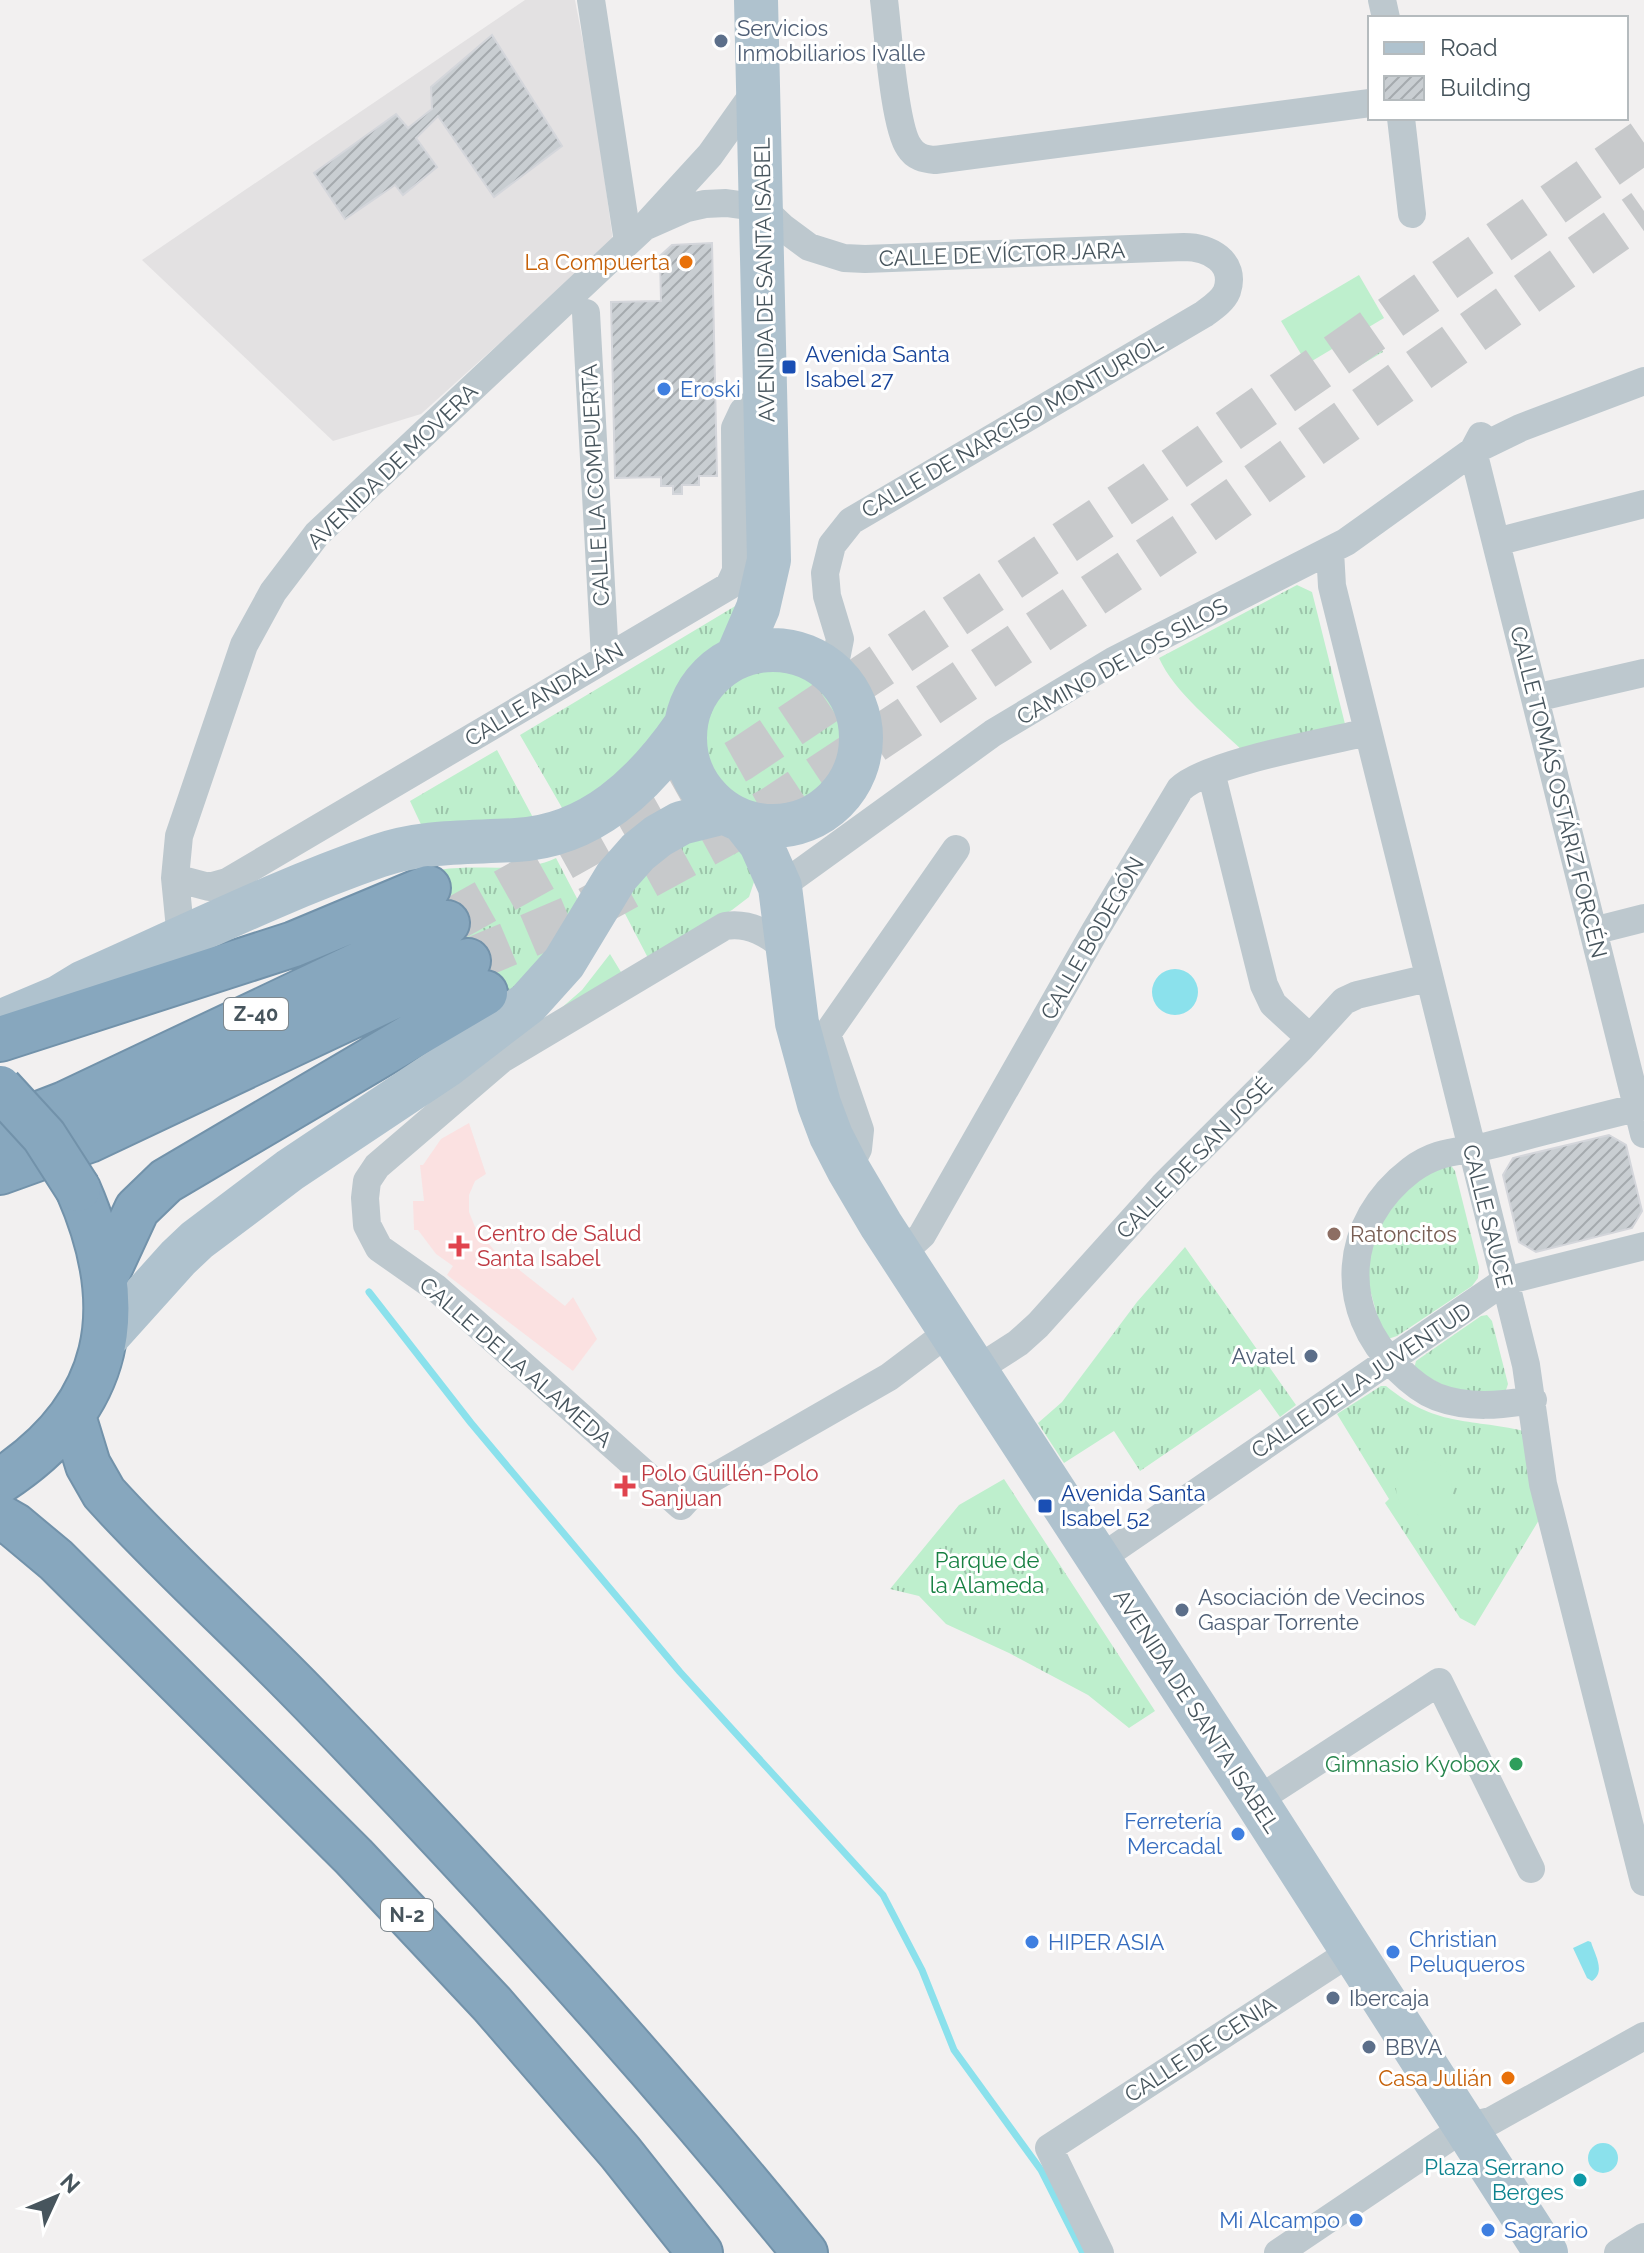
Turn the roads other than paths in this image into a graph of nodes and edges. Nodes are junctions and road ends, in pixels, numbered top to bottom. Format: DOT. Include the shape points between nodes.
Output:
graph roads {
  1 [pos="591,0"];
  2 [pos="756,0"];
  3 [pos="884,0"];
  4 [pos="759,85"];
  5 [pos="1368,103"];
  6 [pos="1401,120"];
  7 [pos="762,208"];
  8 [pos="1412,214"];
  9 [pos="636,234"];
  10 [pos="1227,291"];
  11 [pos="586,313"];
  12 [pos="1644,363"];
  13 [pos="1644,381"];
  14 [pos="766,393"];
  15 [pos="1473,451"];
  16 [pos="1644,504"];
  17 [pos="1496,542"];
  18 [pos="1330,551"];
  19 [pos="769,560"];
  20 [pos="737,657"];
  21 [pos="605,658"];
  22 [pos="815,663"];
  23 [pos="1644,673"];
  24 [pos="1535,698"];
  25 [pos="685,726"];
  26 [pos="1368,732"];
  27 [pos="1211,772"];
  28 [pos="734,816"];
  29 [pos="811,817"];
  30 [pos="956,849"];
  31 [pos="175,878"];
  32 [pos="780,887"];
  33 [pos="1644,918"];
  34 [pos="1593,931"];
  35 [pos="181,939"];
  36 [pos="787,949"];
  37 [pos="1428,978"];
  38 [pos="0,1022"];
  39 [pos="814,1038"];
  40 [pos="1310,1038"];
  41 [pos="0,1039"];
  42 [pos="0,1088"];
  43 [pos="1642,1115"];
  44 [pos="0,1129"];
  45 [pos="1471,1148"];
  46 [pos="0,1172"];
  47 [pos="1644,1246"];
  48 [pos="900,1255"];
  49 [pos="106,1276"];
  50 [pos="1505,1281"];
  51 [pos="950,1331"];
  52 [pos="106,1338"];
  53 [pos="1389,1361"];
  54 [pos="976,1370"];
  55 [pos="1533,1400"];
  56 [pos="73,1416"];
  57 [pos="0,1481"];
  58 [pos="0,1517"];
  59 [pos="1098,1560"];
  60 [pos="1256,1801"];
  61 [pos="1531,1869"];
  62 [pos="1644,1882"];
  63 [pos="1352,1951"];
  64 [pos="1639,2045"];
  65 [pos="1465,2127"];
  66 [pos="1644,2237"];
  67 [pos="700,2253"];
  68 [pos="805,2253"];
  69 [pos="1100,2253"];
  70 [pos="1278,2253"];
  71 [pos="1546,2253"];
  72 [pos="1618,2253"];
  1 -- 9 [label="street"];
  2 -- 4 [label="main road, AVENIDA DE SANTA ISABEL"];
  3 -- 5 [label="street" via="901,128 910,150 927,159"];
  4 -- 7 [label="main road, AVENIDA DE SANTA ISABEL"];
  4 -- 9 [label="street, AVENIDA DE MOVERA" via="710,155"];
  6 -- 8 [label="street"];
  7 -- 9 [label="street, AVENIDA DE MOVERA" via="705,204"];
  7 -- 10 [label="street, CALLE DE VÍCTOR JARA" via="809,247 844,258 1199,247 1219,257"];
  7 -- 14 [label="main road, AVENIDA DE SANTA ISABEL"];
  9 -- 31 [label="street, AVENIDA DE MOVERA" via="317,534 273,592 244,645 179,836"];
  10 -- 22 [label="street, CALLE DE NARCISO MONTURIOL" via="1204,314 851,521 832,545 825,573 840,639"];
  11 -- 21 [label="street, CALLE LA COMPUERTA"];
  12 -- 15 [label="street, CAMINO DE LOS SILOS" via="1501,418"];
  13 -- 15 [label="street, CAMINO DE LOS SILOS"];
  14 -- 19 [label="main road, AVENIDA DE SANTA ISABEL"];
  14 -- 21 [label="street, CALLE ANDALÁN" via="743,411 735,428 733,582"];
  15 -- 17 [label="street, CALLE TOMÁS OSTÁRIZ FORCÉN"];
  15 -- 18 [label="street, CAMINO DE LOS SILOS"];
  16 -- 17 [label="street"];
  17 -- 24 [label="street, CALLE TOMÁS OSTÁRIZ FORCÉN"];
  18 -- 26 [label="street, CALLE SAUCE" via="1332,586"];
  18 -- 32 [label="street, CAMINO DE LOS SILOS" via="1113,661 993,733"];
  19 -- 20 [label="main road, AVENIDA DE SANTA ISABEL" via="758,608"];
  19 -- 22 [label="main road, AVENIDA DE SANTA ISABEL" via="785,620"];
  20 -- 22 [label="main road" via="760,650"];
  20 -- 25 [label="main road" via="697,692"];
  21 -- 31 [label="street, CALLE ANDALÁN" via="227,882 209,887"];
  22 -- 29 [label="main road" via="845,686 859,718 860,751 848,784"];
  23 -- 24 [label="street"];
  24 -- 34 [label="street, CALLE TOMÁS OSTÁRIZ FORCÉN"];
  25 -- 28 [label="main road" via="693,775 712,801"];
  25 -- 35 [label="main road" via="656,766 616,804 561,833 525,840 440,843 382,855"];
  26 -- 27 [label="street, CALLE BODEGÓN"];
  26 -- 37 [label="street, CALLE SAUCE"];
  27 -- 40 [label="street" via="1264,985 1273,1004"];
  27 -- 48 [label="street, CALLE BODEGÓN" via="1177,792 922,1235"];
  28 -- 29 [label="main road" via="777,826"];
  28 -- 32 [label="main road, AVENIDA DE SANTA ISABEL" via="761,844"];
  28 -- 52 [label="main road" via="681,823 638,852 616,877 564,963 528,1003 217,1224 178,1258"];
  29 -- 32 [label="main road, AVENIDA DE SANTA ISABEL"];
  30 -- 39 [label="street"];
  31 -- 35 [label="street, AVENIDA DE MOVERA"];
  32 -- 36 [label="main road, AVENIDA DE SANTA ISABEL"];
  33 -- 34 [label="street"];
  34 -- 43 [label="street, CALLE TOMÁS OSTÁRIZ FORCÉN"];
  35 -- 38 [label="main road"];
  36 -- 39 [label="main road, AVENIDA DE SANTA ISABEL"];
  36 -- 51 [label="street, CALLE DE LA ALAMEDA" via="751,926 725,926 502,1059 377,1166 367,1181 367,1225 379,1248 436,1288 681,1506 699,1486 889,1377"];
  37 -- 40 [label="street, CALLE DE SAN JOSÉ" via="1350,997"];
  37 -- 45 [label="street, CALLE SAUCE"];
  39 -- 48 [label="main road, AVENIDA DE SANTA ISABEL" via="831,1136"];
  40 -- 54 [label="street, CALLE DE SAN JOSÉ" via="1163,1186 1038,1325"];
  41 -- 44 [label="highway, Z-40" via="294,944 437,906 65,1104"];
  42 -- 49 [label="highway, bridge" via="44,1136 78,1189"];
  43 -- 45 [label="street"];
  45 -- 50 [label="street, CALLE SAUCE"];
  45 -- 53 [label="street" via="1441,1153 1414,1168 1393,1185 1365,1226 1356,1265 1358,1303 1369,1335"];
  46 -- 49 [label="highway, Z-40" via="89,1140 476,977 166,1181 137,1209"];
  47 -- 50 [label="street, CALLE DE LA JUVENTUD"];
  48 -- 51 [label="main road, AVENIDA DE SANTA ISABEL"];
  49 -- 52 [label="highway"];
  50 -- 53 [label="street, CALLE DE LA JUVENTUD"];
  50 -- 55 [label="street, CALLE SAUCE"];
  51 -- 54 [label="main road, AVENIDA DE SANTA ISABEL"];
  52 -- 56 [label="highway"];
  53 -- 55 [label="street" via="1438,1398 1488,1406"];
  53 -- 59 [label="street, CALLE DE LA JUVENTUD"];
  54 -- 59 [label="main road, AVENIDA DE SANTA ISABEL"];
  55 -- 62 [label="street, CALLE SAUCE" via="1543,1484"];
  56 -- 57 [label="highway" via="39,1454"];
  56 -- 68 [label="highway" via="88,1465 104,1493 310,1700 550,1955"];
  58 -- 67 [label="highway, N-2" via="35,1541 354,1857 492,2004"];
  59 -- 60 [label="main road, AVENIDA DE SANTA ISABEL"];
  60 -- 61 [label="street" via="1439,1682"];
  60 -- 63 [label="main road, AVENIDA DE SANTA ISABEL"];
  63 -- 65 [label="main road, AVENIDA DE SANTA ISABEL"];
  63 -- 69 [label="street, CALLE DE CENIA" via="1049,2148"];
  64 -- 65 [label="street" via="1491,2121"];
  65 -- 70 [label="street"];
  65 -- 71 [label="main road, AVENIDA DE SANTA ISABEL"];
  66 -- 72 [label="street"];
}
